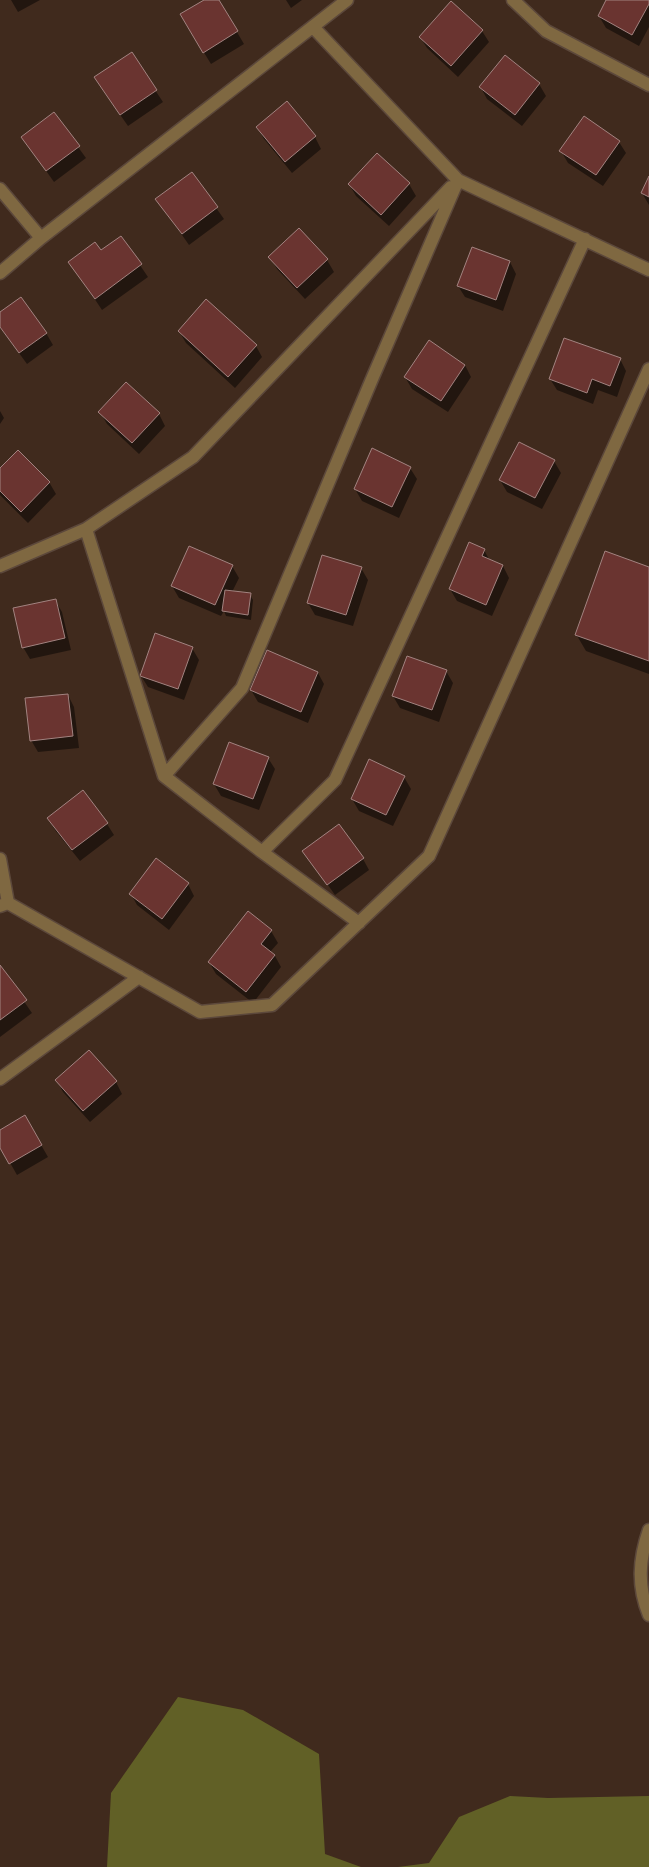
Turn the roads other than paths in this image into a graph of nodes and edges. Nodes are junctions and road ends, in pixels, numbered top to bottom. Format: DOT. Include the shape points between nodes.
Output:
graph roads {
  1 [pos="347,0"];
  2 [pos="513,0"];
  3 [pos="313,27"];
  4 [pos="649,85"];
  5 [pos="458,180"];
  6 [pos="0,188"];
  7 [pos="42,238"];
  8 [pos="585,239"];
  9 [pos="649,270"];
  10 [pos="0,272"];
  11 [pos="649,369"];
  12 [pos="86,529"];
  13 [pos="0,566"];
  14 [pos="164,776"];
  15 [pos="262,852"];
  16 [pos="0,859"];
  17 [pos="4,904"];
  18 [pos="359,923"];
  19 [pos="139,977"];
  20 [pos="0,1080"];
  21 [pos="649,1530"];
  22 [pos="649,1615"];
  1 -- 3 [label="street"];
  2 -- 4 [label="street" via="546,31"];
  3 -- 5 [label="street"];
  3 -- 7 [label="street"];
  5 -- 8 [label="street"];
  5 -- 12 [label="street" via="193,457"];
  5 -- 14 [label="street" via="242,688"];
  6 -- 7 [label="street"];
  7 -- 10 [label="street"];
  8 -- 9 [label="street"];
  8 -- 15 [label="street" via="334,780"];
  11 -- 18 [label="street" via="429,856"];
  12 -- 13 [label="street"];
  12 -- 14 [label="street"];
  14 -- 15 [label="street"];
  15 -- 18 [label="street"];
  16 -- 17 [label="street"];
  17 -- 19 [label="street"];
  18 -- 19 [label="street" via="272,1005 200,1012"];
  19 -- 20 [label="street"];
  21 -- 22 [label="street" via="640,1566 641,1586"];
}
